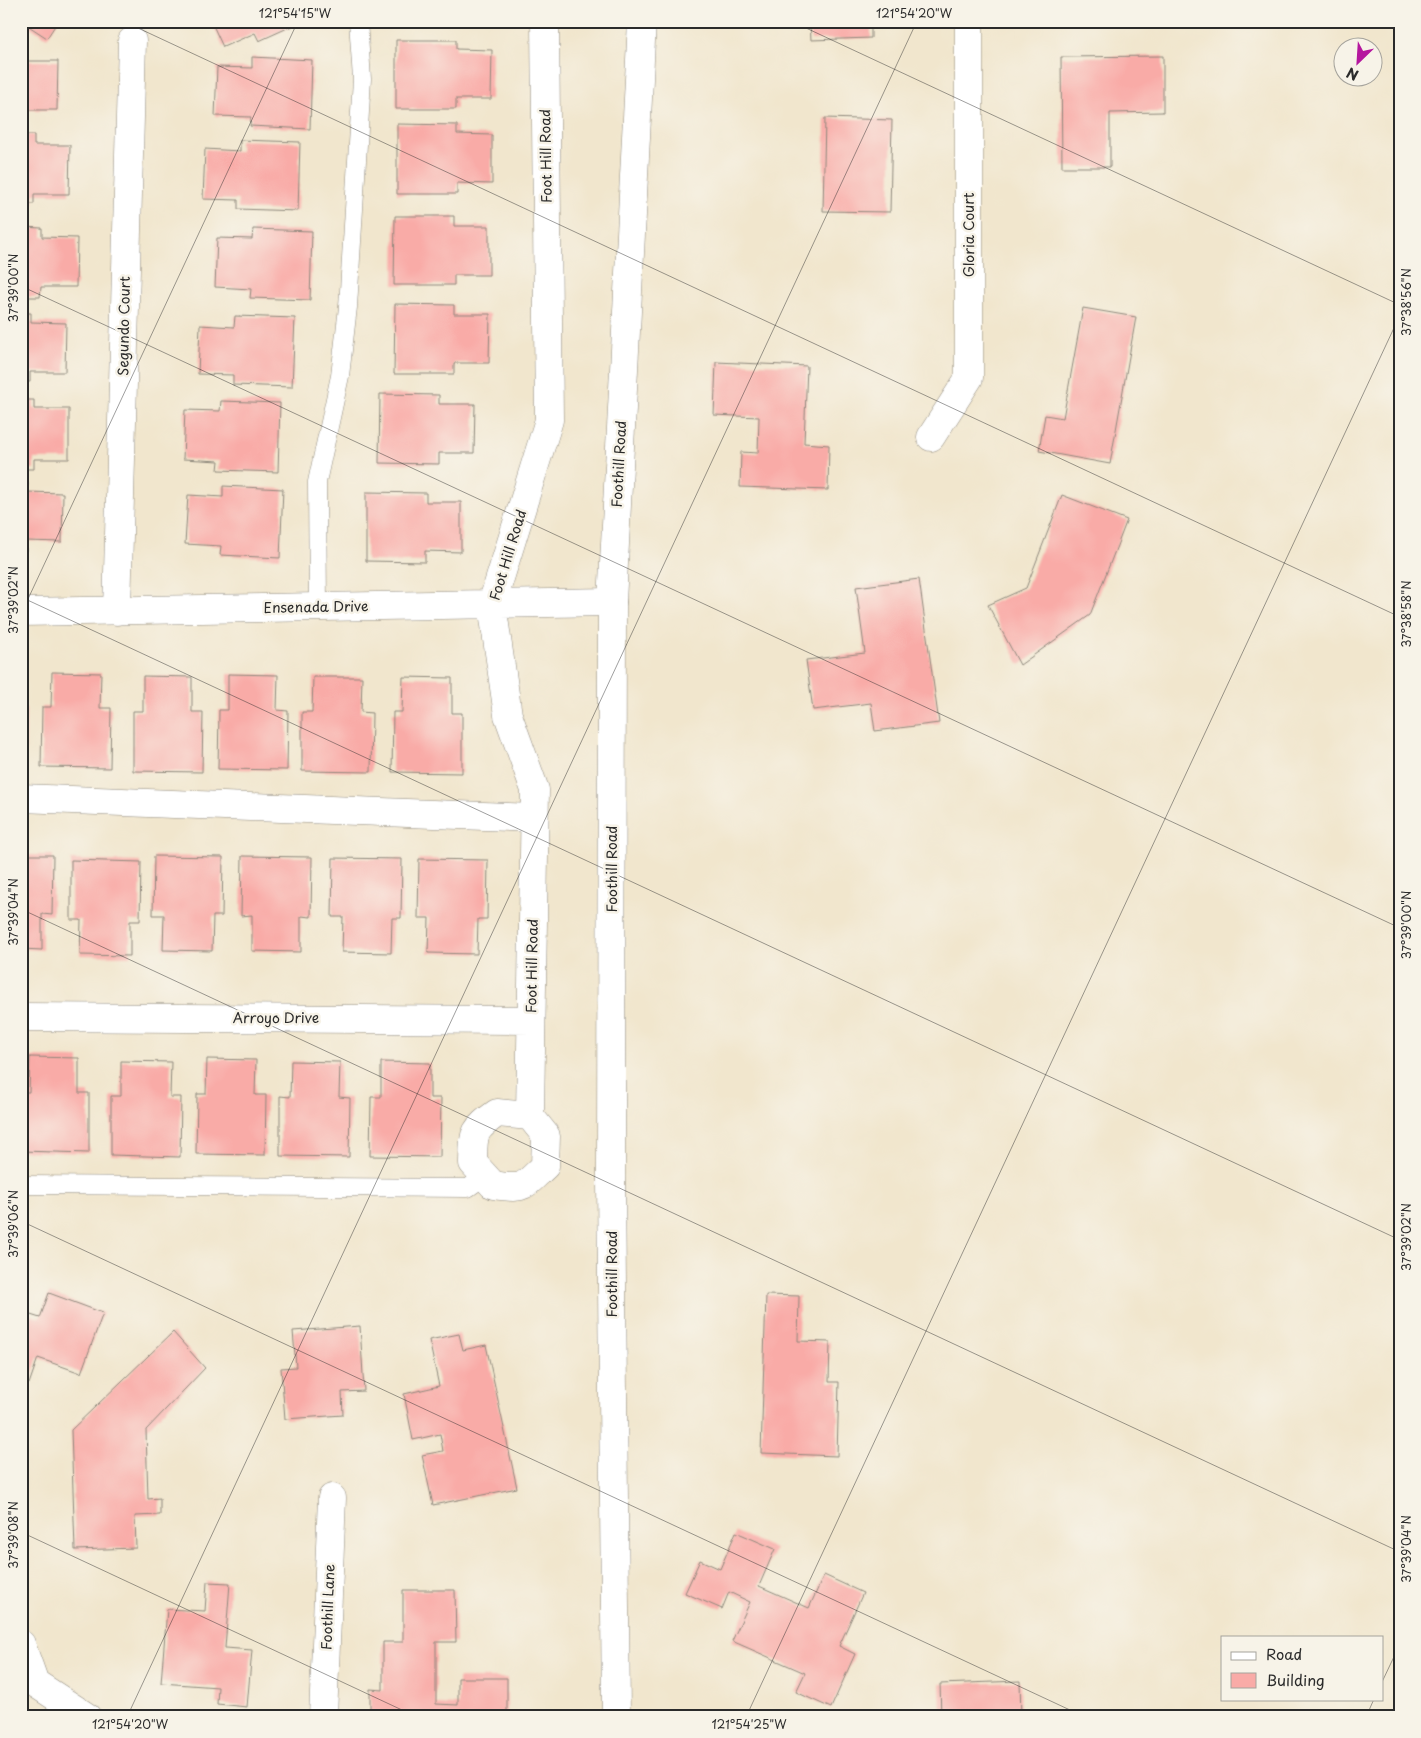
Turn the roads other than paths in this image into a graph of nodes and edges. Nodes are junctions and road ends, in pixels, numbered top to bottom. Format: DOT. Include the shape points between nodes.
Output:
graph roads {
  1 [pos="358,21"];
  2 [pos="544,21"];
  3 [pos="642,21"];
  4 [pos="969,21"];
  5 [pos="132,41"];
  6 [pos="931,437"];
  7 [pos="612,602"];
  8 [pos="492,604"];
  9 [pos="318,607"];
  10 [pos="117,611"];
  11 [pos="21,612"];
  12 [pos="21,798"];
  13 [pos="534,818"];
  14 [pos="21,1017"];
  15 [pos="531,1020"];
  16 [pos="530,1116"];
  17 [pos="485,1176"];
  18 [pos="21,1185"];
  19 [pos="332,1498"];
  20 [pos="21,1644"];
  21 [pos="87,1717"];
  22 [pos="323,1717"];
  23 [pos="616,1717"];
  1 -- 9 [label="lane" via="362,79 348,307 340,376 317,482"];
  2 -- 8 [label="street, Foot Hill Road" via="549,420"];
  3 -- 7 [label="street, Foothill Road"];
  4 -- 6 [label="street, Gloria Court" via="969,378"];
  5 -- 10 [label="street, Segundo Court"];
  7 -- 8 [label="street, Ensenada Drive"];
  7 -- 23 [label="street, Foothill Road" via="611,1178"];
  8 -- 9 [label="street, Ensenada Drive"];
  8 -- 13 [label="street, Foot Hill Road" via="508,715 535,790"];
  9 -- 10 [label="street, Ensenada Drive"];
  10 -- 11 [label="street, Ensenada Drive"];
  12 -- 13 [label="street"];
  13 -- 15 [label="street, Foot Hill Road"];
  14 -- 15 [label="street, Arroyo Drive"];
  15 -- 16 [label="street, Foot Hill Road"];
  16 -- 17 [label="street" via="497,1113 479,1126 474,1133 473,1163"];
  16 -- 17 [label="street" via="546,1136 545,1166 523,1186 516,1188 493,1185"];
  17 -- 18 [label="lane" via="468,1188"];
  19 -- 22 [label="street, Foothill Lane"];
  20 -- 21 [label="street" via="35,1683"];
}
